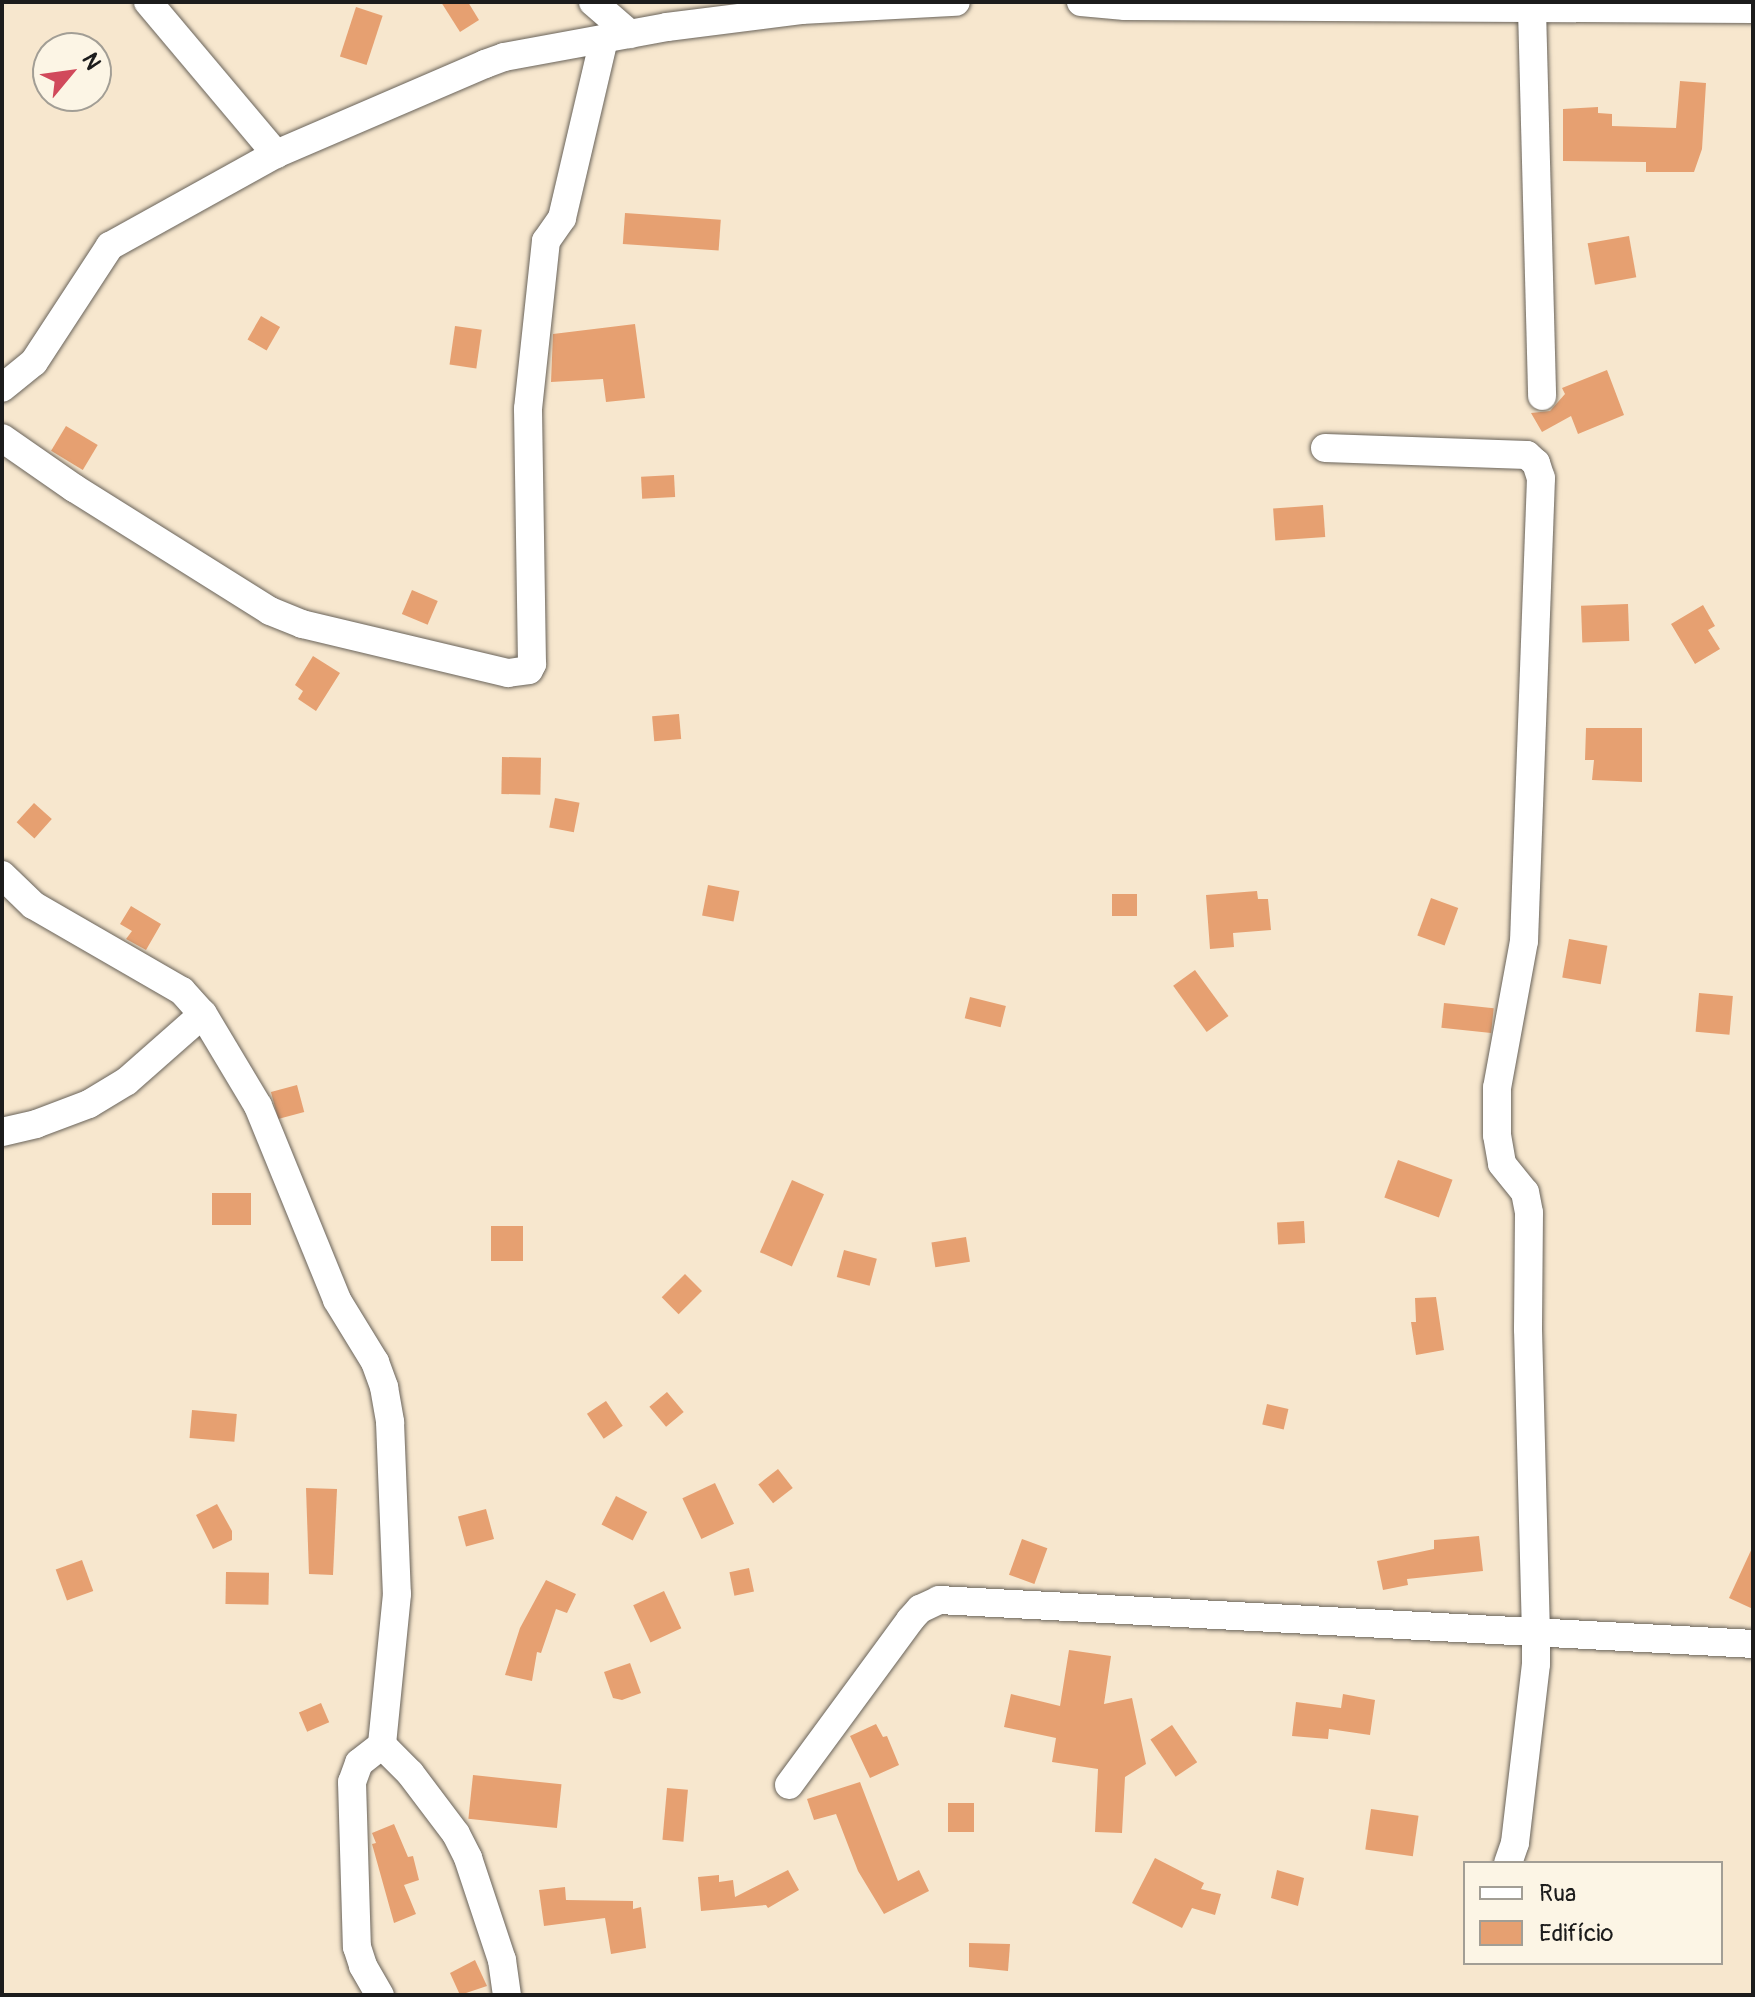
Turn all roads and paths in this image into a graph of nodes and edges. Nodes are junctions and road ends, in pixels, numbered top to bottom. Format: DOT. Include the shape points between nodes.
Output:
graph roads {
  1 [pos="148,2"];
  2 [pos="593,2"];
  3 [pos="956,2"];
  4 [pos="1081,2"];
  5 [pos="1124,4"];
  6 [pos="1532,9"];
  7 [pos="1753,9"];
  8 [pos="617,36"];
  9 [pos="276,154"];
  10 [pos="2,388"];
  11 [pos="1542,396"];
  12 [pos="2,438"];
  13 [pos="1325,448"];
  14 [pos="2,875"];
  15 [pos="203,1014"];
  16 [pos="2,1132"];
  17 [pos="1536,1631"];
  18 [pos="1753,1644"];
  19 [pos="382,1745"];
  20 [pos="789,1785"];
  21 [pos="1509,1861"];
  22 [pos="378,1994"];
  23 [pos="507,1995"];
  1 -- 9 [label="street"];
  2 -- 8 [label="street"];
  3 -- 8 [label="street" via="801,10"];
  4 -- 5 [label="street"];
  5 -- 6 [label="street"];
  6 -- 7 [label="street"];
  6 -- 11 [label="street"];
  8 -- 9 [label="street" via="504,57"];
  8 -- 12 [label="street" via="562,218 546,241 528,409 529,670 508,673 302,624 270,611"];
  9 -- 10 [label="street" via="110,246 34,362"];
  13 -- 17 [label="street" via="1527,455 1541,478 1524,941 1497,1088 1502,1164 1525,1192 1529,1213"];
  14 -- 15 [label="street" via="33,905 182,991"];
  15 -- 16 [label="street" via="127,1081 89,1104"];
  15 -- 19 [label="street" via="258,1106 337,1300 384,1387 397,1594"];
  17 -- 18 [label="street"];
  17 -- 20 [label="street" via="939,1600 910,1620"];
  17 -- 21 [label="street" via="1515,1843"];
  19 -- 22 [label="street" via="359,1763 352,1782 357,1947"];
  19 -- 23 [label="street" via="410,1773 468,1858 502,1960"];
}
